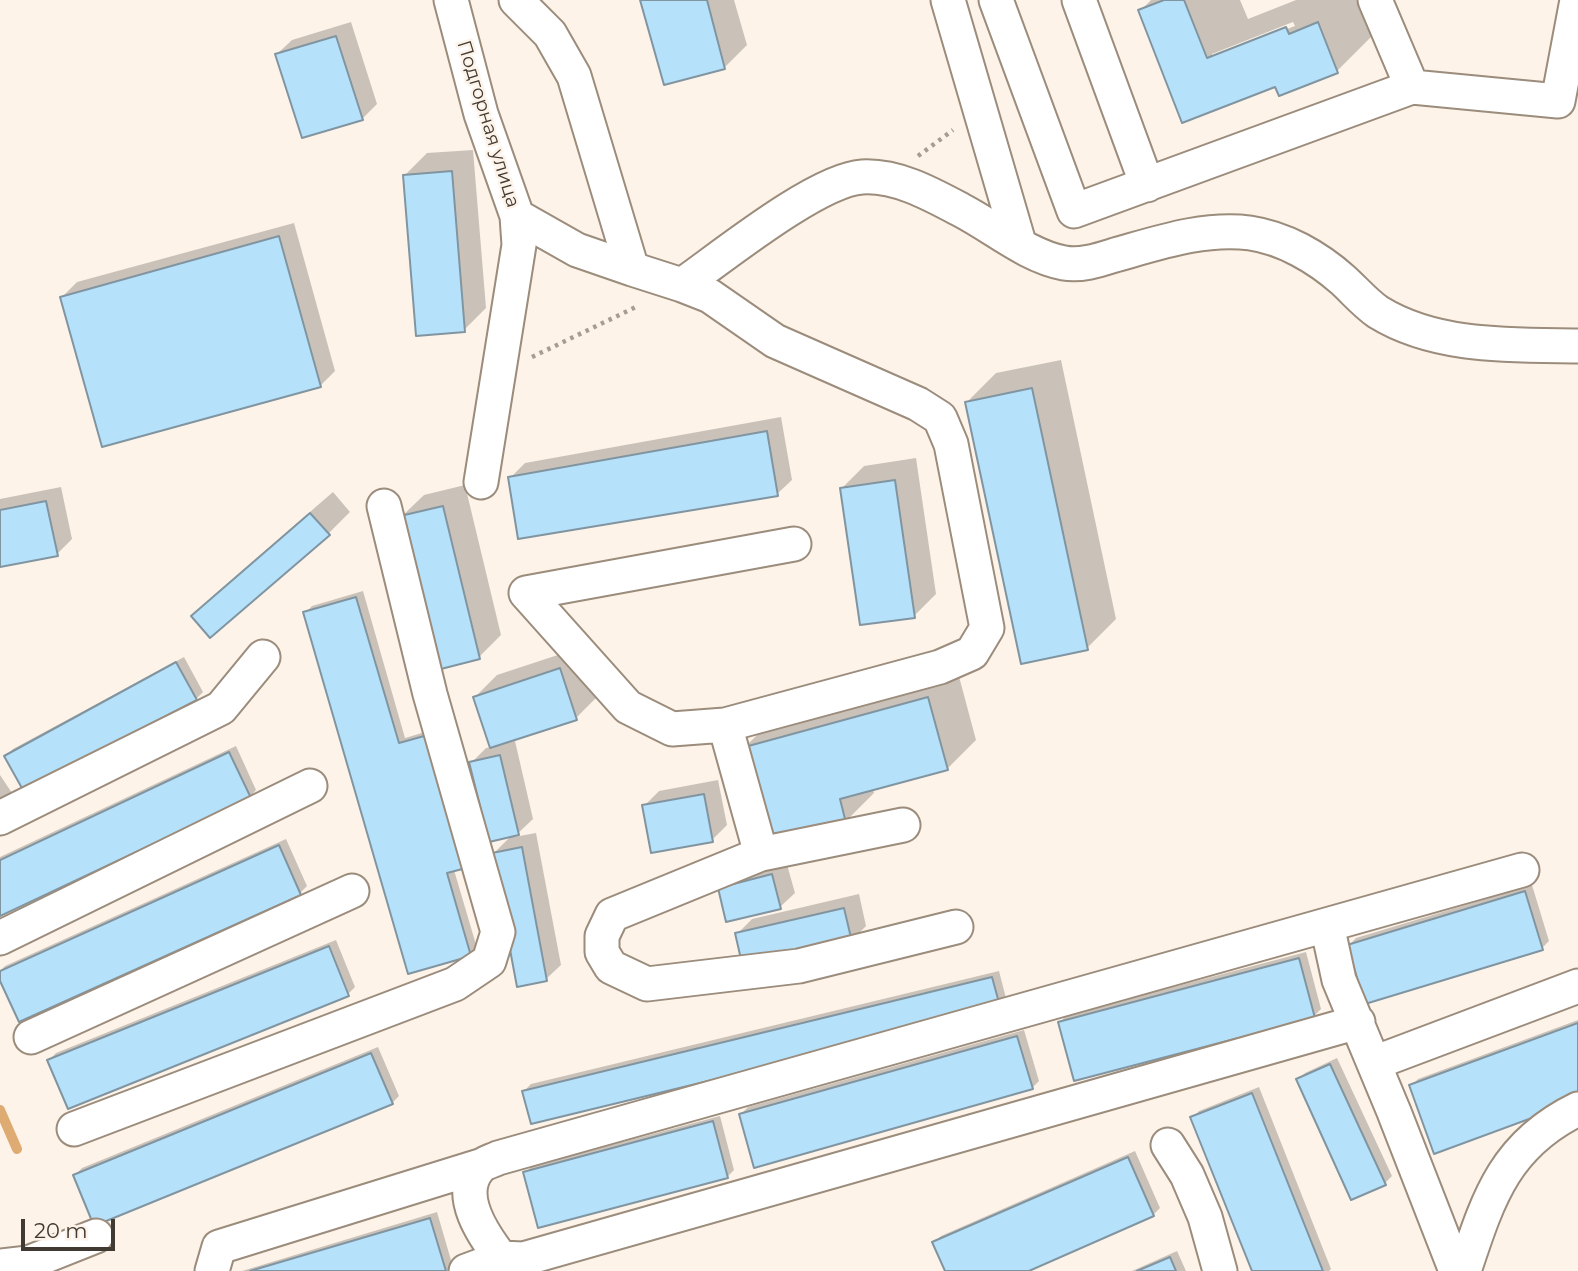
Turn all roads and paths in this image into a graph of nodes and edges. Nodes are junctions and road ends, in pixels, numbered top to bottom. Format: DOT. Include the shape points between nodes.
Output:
graph roads {
  1 [pos="451,0"];
  2 [pos="516,0"];
  3 [pos="948,0"];
  4 [pos="996,0"];
  5 [pos="1079,0"];
  6 [pos="1375,0"];
  7 [pos="1577,0"];
  8 [pos="1412,87"];
  9 [pos="1568,102"];
  10 [pos="1147,185"];
  11 [pos="517,216"];
  12 [pos="1019,243"];
  13 [pos="632,269"];
  14 [pos="682,285"];
  15 [pos="1578,346"];
  16 [pos="500,373"];
  17 [pos="481,482"];
  18 [pos="384,506"];
  19 [pos="794,544"];
  20 [pos="263,657"];
  21 [pos="724,725"];
  22 [pos="310,786"];
  23 [pos="0,818"];
  24 [pos="903,825"];
  25 [pos="761,854"];
  26 [pos="1522,870"];
  27 [pos="352,891"];
  28 [pos="1327,925"];
  29 [pos="956,928"];
  30 [pos="0,938"];
  31 [pos="1578,986"];
  32 [pos="1358,1022"];
  33 [pos="31,1037"];
  34 [pos="1374,1063"];
  35 [pos="1578,1109"];
  36 [pos="74,1129"];
  37 [pos="1168,1145"];
  38 [pos="480,1166"];
  39 [pos="96,1237"];
  40 [pos="501,1258"];
  41 [pos="0,1266"];
  42 [pos="212,1271"];
  43 [pos="466,1271"];
  44 [pos="1220,1271"];
  45 [pos="1456,1271"];
  46 [pos="1464,1271"];
  1 -- 11 [label="street, Подгорная улица" via="481,114"];
  2 -- 13 [label="street" via="550,34 574,76"];
  3 -- 12 [label="street"];
  4 -- 10 [label="street" via="1074,211"];
  5 -- 10 [label="street"];
  6 -- 8 [label="street"];
  7 -- 9 [label="street"];
  8 -- 9 [label="street"];
  8 -- 10 [label="street"];
  11 -- 13 [label="street" via="577,250"];
  11 -- 16 [label="street, Подгорная улица" via="519,245"];
  12 -- 14 [label="street" via="912,186 861,177 805,199"];
  12 -- 15 [label="street" via="1066,264 1093,262 1201,233 1252,233 1310,254 1375,310 1396,322 1469,342"];
  13 -- 14 [label="street"];
  14 -- 16 [label="path"];
  14 -- 21 [label="street" via="710,296 775,341 940,418 951,444 987,628 972,653 940,667"];
  16 -- 17 [label="street, Подгорная улица"];
  18 -- 36 [label="street" via="430,694 498,932 489,961 455,984"];
  19 -- 21 [label="street" via="526,593 628,706 673,729"];
  20 -- 23 [label="street" via="221,708"];
  21 -- 25 [label="street"];
  22 -- 30 [label="street"];
  24 -- 25 [label="street"];
  25 -- 29 [label="street" via="612,915 601,936 602,952 611,967 647,984 799,966"];
  26 -- 28 [label="street"];
  27 -- 33 [label="street"];
  28 -- 32 [label="street" via="1339,980"];
  28 -- 38 [label="street"];
  31 -- 34 [label="street"];
  32 -- 34 [label="street"];
  32 -- 40 [label="street" via="523,1259"];
  34 -- 45 [label="street"];
  35 -- 46 [label="street" via="1528,1142 1501,1177 1486,1204"];
  37 -- 44 [label="street" via="1205,1217"];
  38 -- 40 [label="street" via="472,1179 471,1197 483,1235"];
  38 -- 42 [label="street" via="219,1247"];
  39 -- 41 [label="street" via="29,1263"];
  40 -- 43 [label="street"];
}
